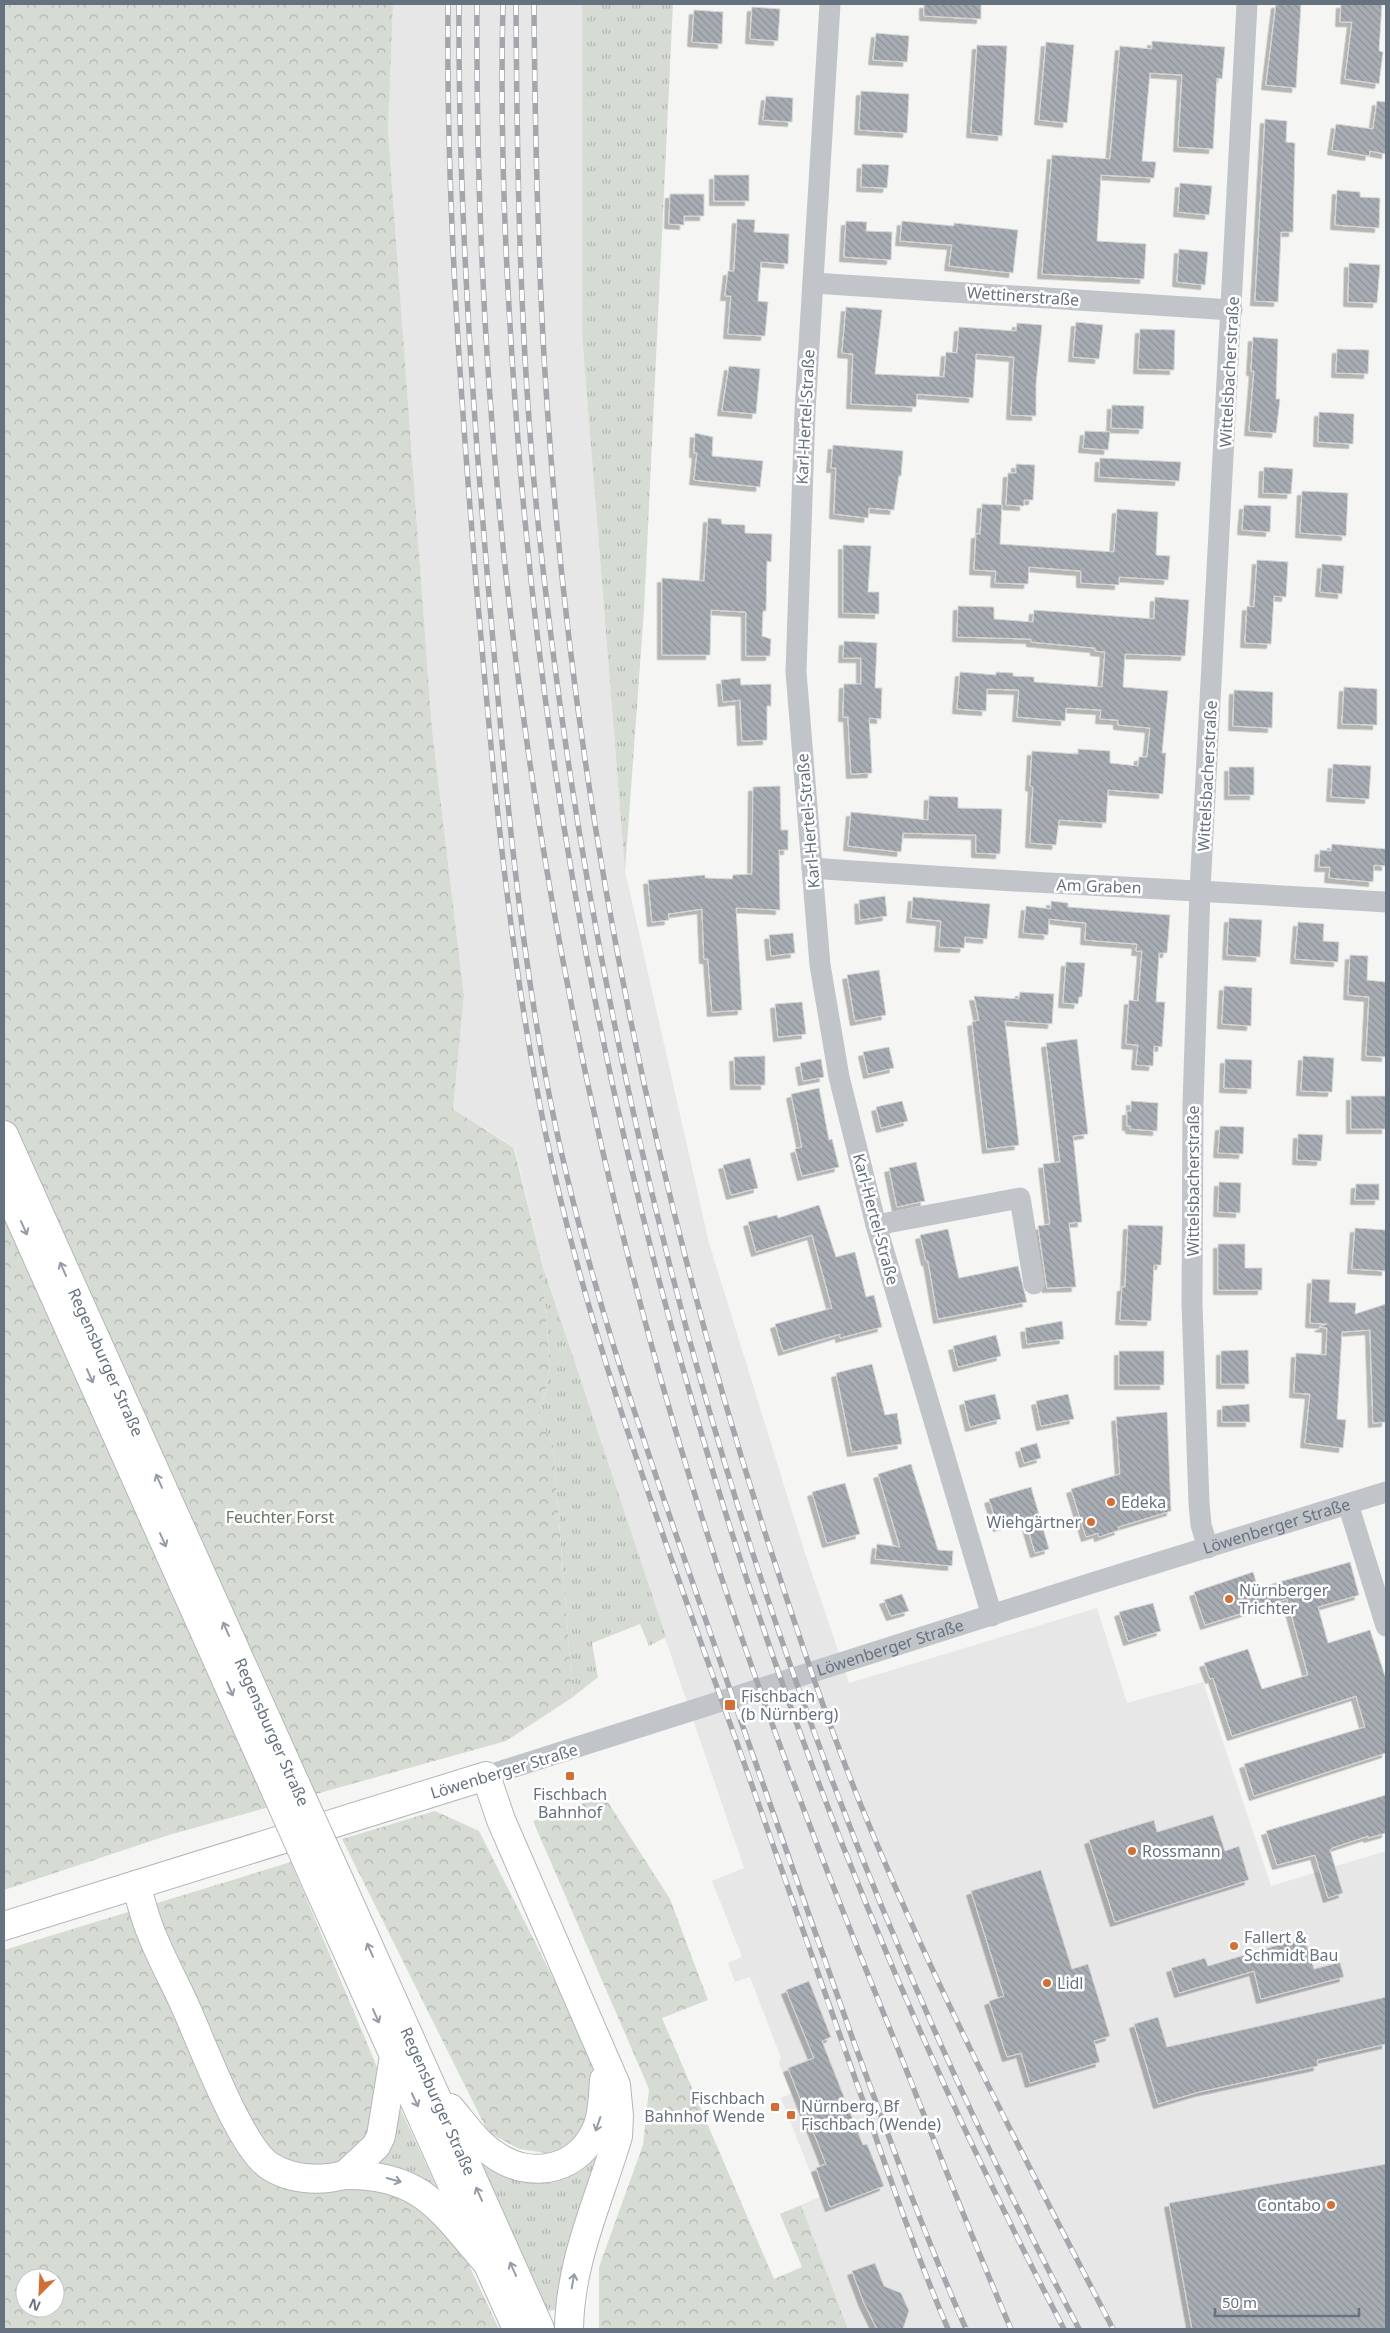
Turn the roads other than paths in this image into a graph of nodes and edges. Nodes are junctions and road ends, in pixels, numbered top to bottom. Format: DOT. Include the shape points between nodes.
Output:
graph roads {
  1 [pos="830,4"];
  2 [pos="1247,4"];
  3 [pos="813,283"];
  4 [pos="1232,310"];
  5 [pos="812,868"];
  6 [pos="1200,890"];
  7 [pos="1386,902"];
  8 [pos="4,1135"];
  9 [pos="4,1183"];
  10 [pos="876,1225"];
  11 [pos="1034,1284"];
  12 [pos="1386,1492"];
  13 [pos="1348,1504"];
  14 [pos="1208,1548"];
  15 [pos="992,1616"];
  16 [pos="1386,1626"];
  17 [pos="486,1776"];
  18 [pos="286,1789"];
  19 [pos="326,1877"];
  20 [pos="136,1885"];
  21 [pos="4,1926"];
  22 [pos="394,2056"];
  23 [pos="605,2059"];
  24 [pos="432,2089"];
  25 [pos="346,2174"];
  26 [pos="488,2264"];
  27 [pos="517,2329"];
  28 [pos="540,2329"];
  29 [pos="569,2329"];
  1 -- 3 [label="street, Karl-Hertel-Straße"];
  2 -- 4 [label="street, Wittelsbacherstraße"];
  3 -- 4 [label="street, Wettinerstraße"];
  3 -- 5 [label="street, Karl-Hertel-Straße" via="800,520 796,672"];
  4 -- 6 [label="street, Wittelsbacherstraße"];
  5 -- 6 [label="street, Am Graben" via="1008,882"];
  5 -- 10 [label="street, Karl-Hertel-Straße" via="820,964 839,1077"];
  6 -- 7 [label="street, Am Graben"];
  6 -- 14 [label="street, Wittelsbacherstraße" via="1193,1104 1192,1304 1200,1525"];
  18 -- 8 [label="main road, Regensburger Straße, one-way"];
  9 -- 18 [label="main road, Regensburger Straße, one-way"];
  10 -- 11 [label="street" via="1020,1198"];
  10 -- 15 [label="street, Karl-Hertel-Straße"];
  12 -- 13 [label="street, Löwenberger Straße"];
  13 -- 14 [label="street, Löwenberger Straße"];
  13 -- 16 [label="street"];
  14 -- 15 [label="street, Löwenberger Straße"];
  15 -- 17 [label="street, Löwenberger Straße"];
  17 -- 20 [label="main road, Löwenberger Straße"];
  17 -- 23 [label="main road" via="501,1820"];
  18 -- 19 [label="main road, Regensburger Straße, bridge"];
  19 -- 22 [label="main road, Regensburger Straße, one-way"];
  24 -- 19 [label="main road, Regensburger Straße, one-way"];
  20 -- 21 [label="main road, Löwenberger Straße"];
  20 -- 25 [label="main road" via="152,1935 245,2138 256,2154 270,2167 288,2175 308,2179"];
  22 -- 25 [label="main road" via="381,2136 376,2146"];
  22 -- 26 [label="main road, Regensburger Straße, one-way"];
  23 -- 24 [label="main road, one-way" via="601,2115 594,2134 578,2155 546,2170 519,2168 494,2155"];
  29 -- 23 [label="main road, one-way" via="570,2300 578,2257 618,2136 616,2085"];
  28 -- 24 [label="main road, Regensburger Straße, one-way"];
  25 -- 26 [label="main road, one-way" via="389,2179 417,2190 444,2214"];
  26 -- 27 [label="main road, Regensburger Straße"];
}
